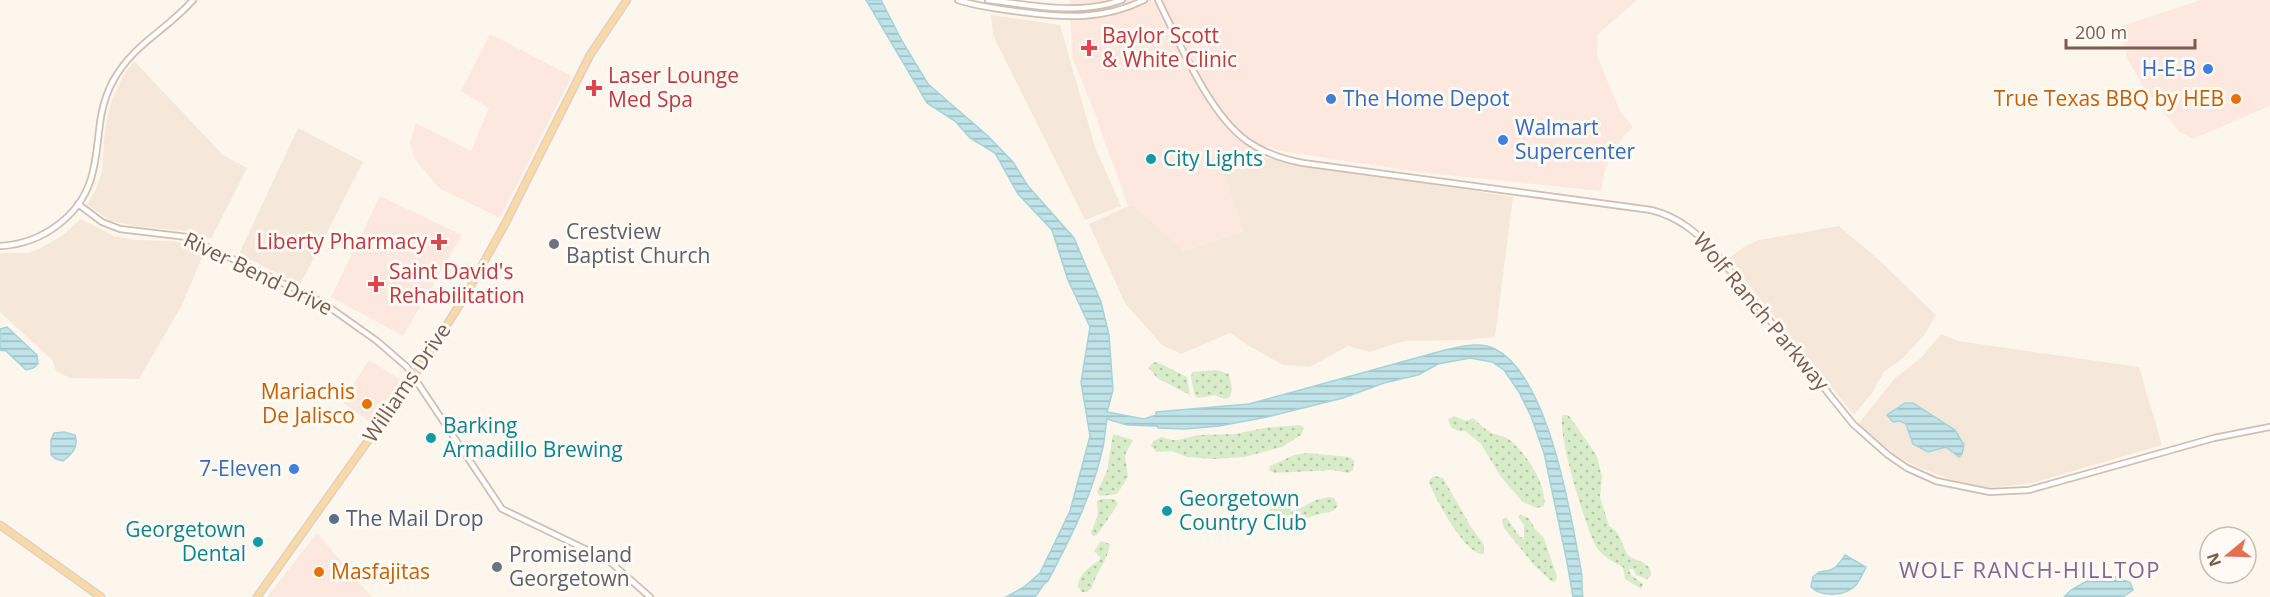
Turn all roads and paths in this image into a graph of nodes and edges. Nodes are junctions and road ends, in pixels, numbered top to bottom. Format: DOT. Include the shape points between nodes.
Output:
graph roads {
  1 [pos="193,0"];
  2 [pos="627,0"];
  3 [pos="958,0"];
  4 [pos="987,0"];
  5 [pos="1122,0"];
  6 [pos="1144,0"];
  7 [pos="1158,0"];
  8 [pos="78,204"];
  9 [pos="0,246"];
  10 [pos="414,376"];
  11 [pos="2270,427"];
  12 [pos="0,525"];
  13 [pos="101,597"];
  14 [pos="257,597"];
  15 [pos="650,597"];
  1 -- 8 [label="street" via="140,45 114,80 100,117 93,172"];
  2 -- 10 [label="main road, Williams Drive" via="590,55 480,270"];
  3 -- 6 [label="street" via="989,8 1072,18 1108,13"];
  4 -- 5 [label="street" via="1072,9"];
  7 -- 11 [label="street, Wolf Ranch Parkway" via="1216,109 1246,141 1272,155 1303,163 1643,209 1678,220 1702,237 1853,424 1888,455 1936,481 1989,492 2029,490 2214,438"];
  8 -- 9 [label="street" via="49,232 29,241"];
  8 -- 10 [label="street, River Bend Drive" via="102,222 120,229 187,237 322,302 377,341"];
  10 -- 14 [label="main road, Williams Drive"];
  10 -- 15 [label="street, River Bend Drive" via="502,509 609,560"];
  12 -- 13 [label="main road"];
}
